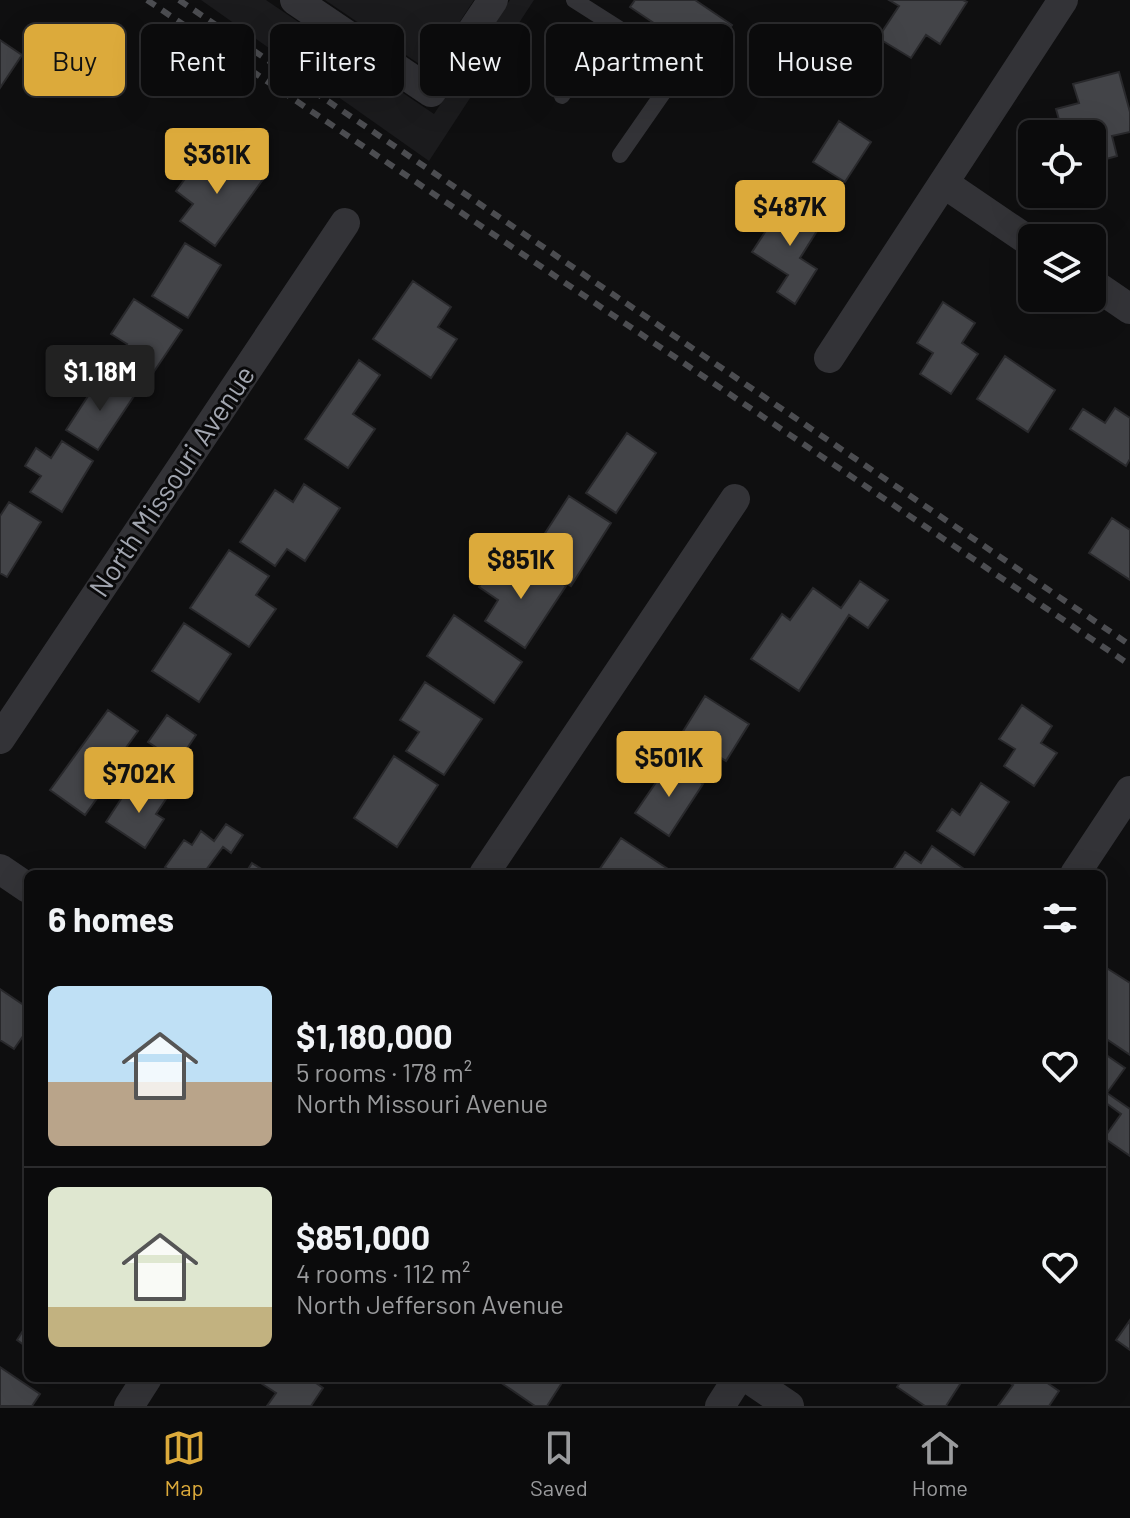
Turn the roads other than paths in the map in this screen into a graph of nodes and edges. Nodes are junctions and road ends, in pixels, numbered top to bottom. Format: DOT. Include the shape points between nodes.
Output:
graph roads {
  1 [pos="295,0"];
  2 [pos="493,0"];
  3 [pos="574,0"];
  4 [pos="1063,0"];
  5 [pos="607,21"];
  6 [pos="605,24"];
  7 [pos="620,155"];
  8 [pos="945,184"];
  9 [pos="345,223"];
  10 [pos="1018,234"];
  11 [pos="1106,293"];
  12 [pos="1130,309"];
  13 [pos="829,358"];
  14 [pos="735,499"];
  15 [pos="0,739"];
  16 [pos="1130,791"];
  17 [pos="0,869"];
  18 [pos="487,870"];
  19 [pos="1078,870"];
  20 [pos="24,885"];
  21 [pos="144,1382"];
  22 [pos="735,1382"];
  23 [pos="754,1382"];
  24 [pos="129,1406"];
  25 [pos="720,1406"];
  26 [pos="789,1406"];
  1 -- 2 [label="street" via="431,92"];
  3 -- 5 [label="lane"];
  4 -- 8 [label="street"];
  5 -- 6 [label="lane"];
  5 -- 7 [label="lane" via="670,61 675,71"];
  8 -- 10 [label="street"];
  8 -- 13 [label="street"];
  9 -- 15 [label="street, North Missouri Avenue"];
  11 -- 12 [label="street"];
  14 -- 18 [label="street"];
  16 -- 19 [label="street"];
  17 -- 20 [label="street"];
  21 -- 24 [label="street"];
  22 -- 25 [label="street"];
  23 -- 26 [label="street"];
}
